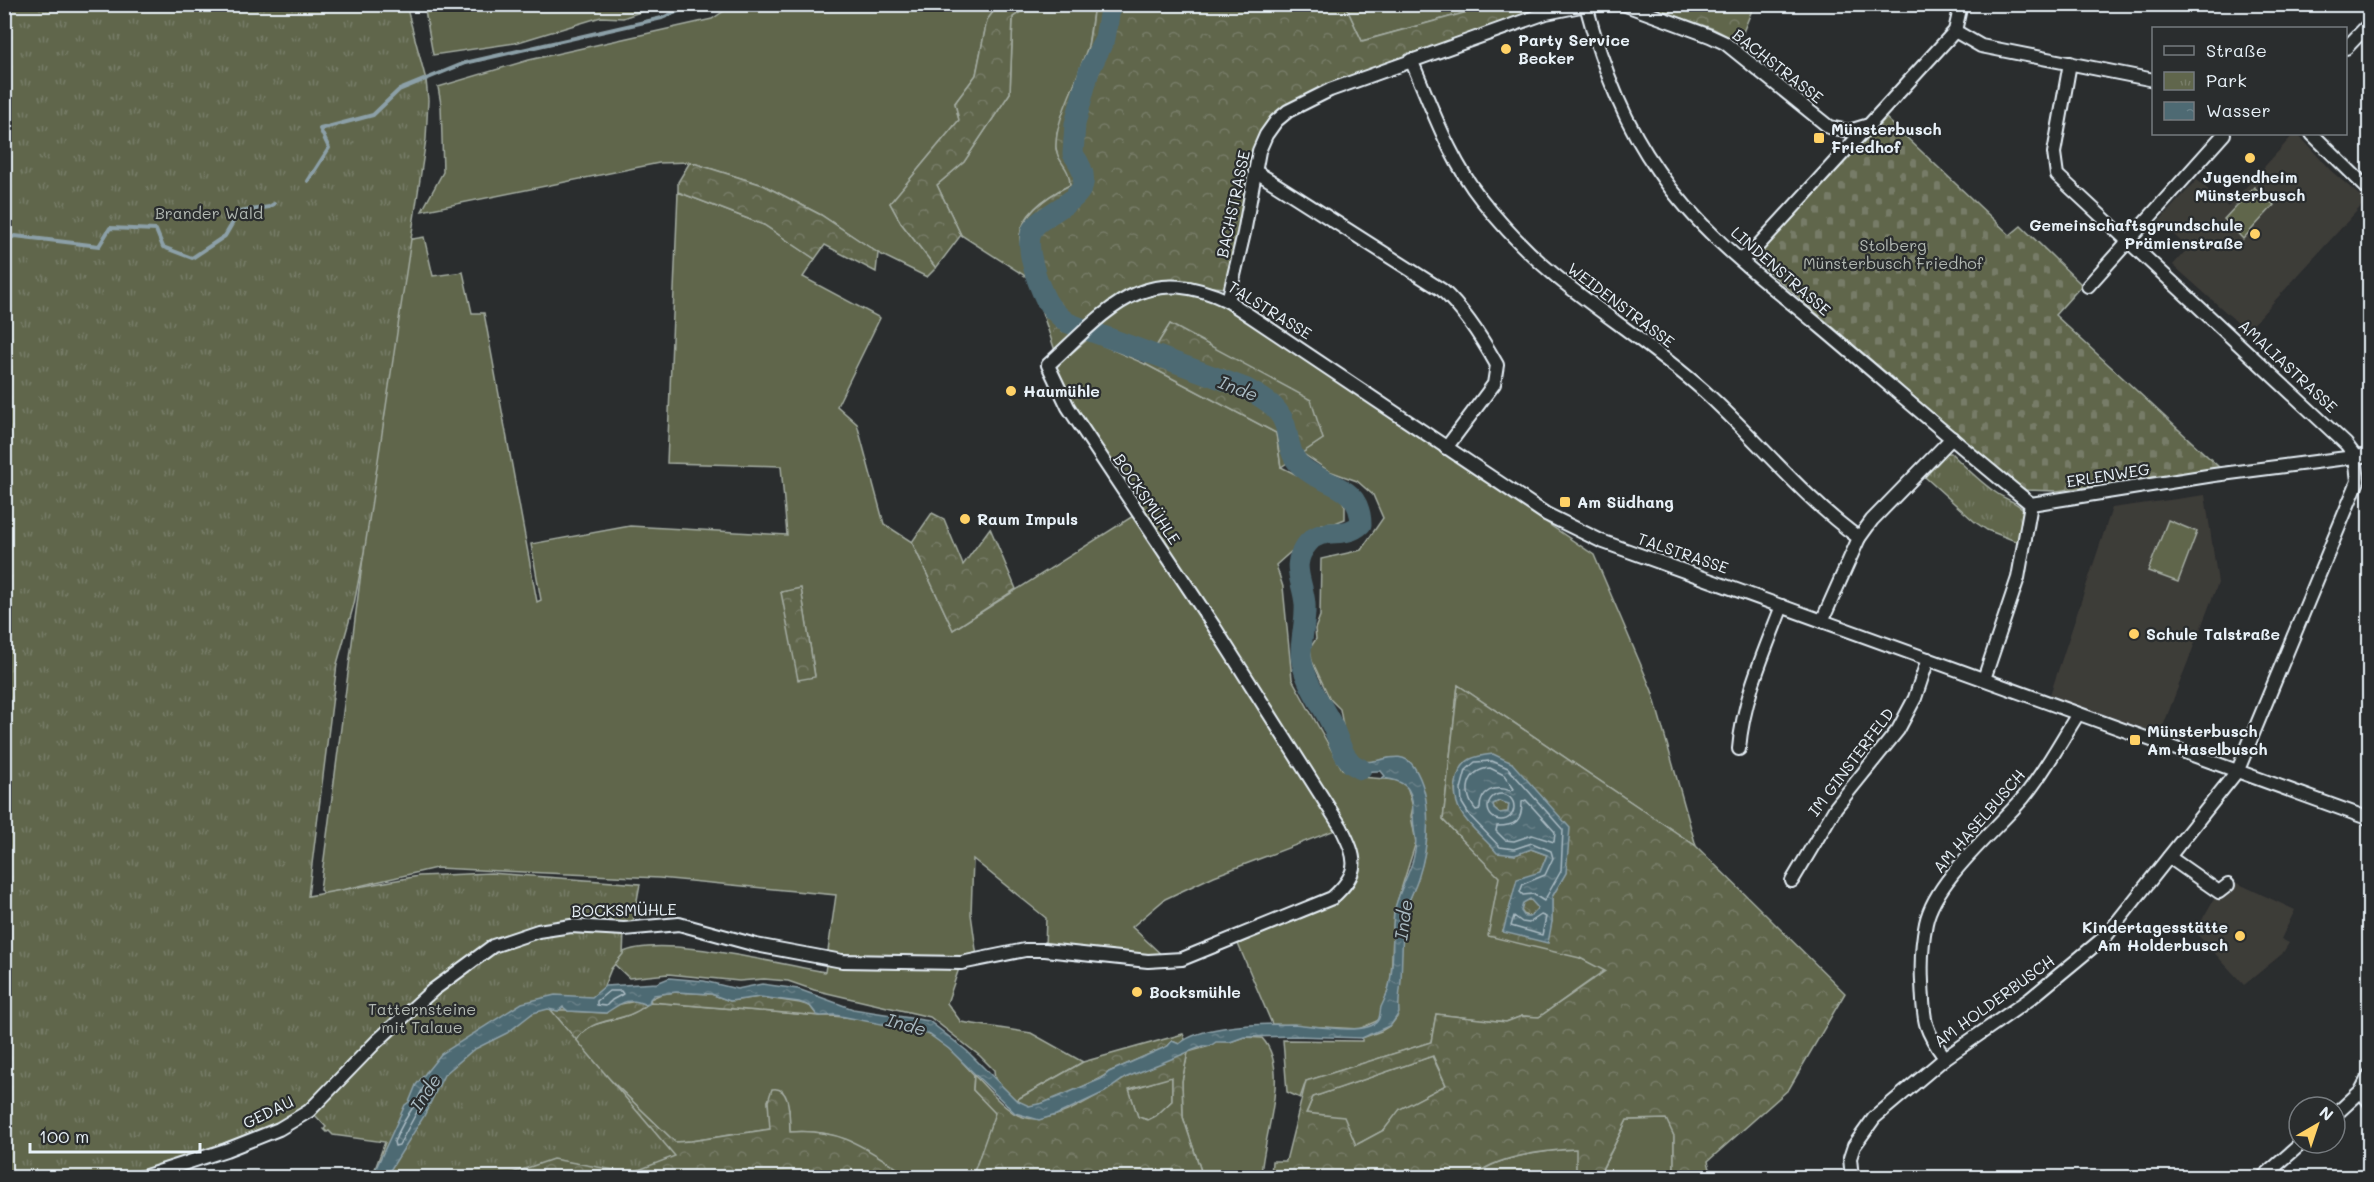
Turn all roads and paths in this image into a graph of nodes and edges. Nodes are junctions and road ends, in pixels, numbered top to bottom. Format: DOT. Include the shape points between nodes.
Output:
graph roads {
  1 [pos="1618,4"];
  2 [pos="1623,4"];
  3 [pos="1961,4"];
  4 [pos="1586,5"];
  5 [pos="2370,23"];
  6 [pos="1955,31"];
  7 [pos="2347,47"];
  8 [pos="1411,60"];
  9 [pos="2070,63"];
  10 [pos="2152,80"];
  11 [pos="1869,125"];
  12 [pos="2223,135"];
  13 [pos="2313,135"];
  14 [pos="1255,171"];
  15 [pos="2370,191"];
  16 [pos="2128,240"];
  17 [pos="1741,260"];
  18 [pos="2088,286"];
  19 [pos="1228,300"];
  20 [pos="1048,365"];
  21 [pos="1952,438"];
  22 [pos="1446,448"];
  23 [pos="2370,455"];
  24 [pos="2355,456"];
  25 [pos="2031,504"];
  26 [pos="1859,538"];
  27 [pos="1782,606"];
  28 [pos="1822,621"];
  29 [pos="1928,659"];
  30 [pos="1984,679"];
  31 [pos="2078,714"];
  32 [pos="1739,749"];
  33 [pos="2238,770"];
  34 [pos="2370,819"];
  35 [pos="2169,857"];
  36 [pos="1792,881"];
  37 [pos="2228,885"];
  38 [pos="1945,1058"];
  39 [pos="2370,1074"];
  40 [pos="334,1086"];
  41 [pos="2361,1090"];
  42 [pos="2347,1103"];
  43 [pos="2370,1103"];
  44 [pos="2288,1155"];
  45 [pos="140,1178"];
  46 [pos="1852,1178"];
  47 [pos="2262,1178"];
  1 -- 4 [label="street, BACHSTRASSE"];
  2 -- 11 [label="street, BACHSTRASSE" via="1725,43 1829,127 1850,131"];
  3 -- 6 [label="street"];
  4 -- 8 [label="street, BACHSTRASSE" via="1546,13"];
  4 -- 17 [label="street, LINDENSTRASSE" via="1595,42 1635,134 1679,200"];
  5 -- 7 [label="street"];
  6 -- 9 [label="street" via="1981,46"];
  6 -- 11 [label="street"];
  8 -- 14 [label="street, BACHSTRASSE" via="1330,90 1288,111 1266,135"];
  8 -- 26 [label="street, WEIDENSTRASSE" via="1452,154 1479,197 1517,240 1556,276 1680,370 1810,499"];
  9 -- 10 [label="street"];
  9 -- 16 [label="street, AMALIASTRASSE" via="2054,153 2057,175"];
  11 -- 17 [label="street"];
  12 -- 16 [label="street"];
  13 -- 15 [label="street"];
  14 -- 19 [label="street, BACHSTRASSE"];
  14 -- 22 [label="street" via="1442,290 1492,355 1497,365 1494,384"];
  16 -- 18 [label="street"];
  16 -- 24 [label="street, AMALIASTRASSE"];
  17 -- 21 [label="street, LINDENSTRASSE"];
  19 -- 20 [label="street, TALSTRASSE" via="1190,286 1156,286 1137,292"];
  19 -- 22 [label="street, TALSTRASSE"];
  20 -- 40 [label="street, BOCKSMÜHLE" via="1090,443 1213,625 1341,827 1352,850 1353,870 1346,885 1332,898 1222,944 1182,959 1148,961 1045,950 1025,950 961,963 842,960 756,945 679,924 624,929 571,926 538,931 492,946 433,990 376,1041"];
  21 -- 25 [label="street, LINDENSTRASSE"];
  21 -- 26 [label="street"];
  22 -- 27 [label="street, TALSTRASSE" via="1546,514 1601,541"];
  23 -- 24 [label="street, ERLENWEG"];
  24 -- 25 [label="street, ERLENWEG"];
  24 -- 33 [label="street" via="2358,481"];
  25 -- 30 [label="street" via="2018,578"];
  26 -- 28 [label="street"];
  27 -- 28 [label="street, TALSTRASSE"];
  27 -- 32 [label="street" via="1751,689 1741,723"];
  28 -- 29 [label="street, TALSTRASSE"];
  29 -- 30 [label="street, TALSTRASSE"];
  29 -- 36 [label="street, IM GINSTERFELD" via="1898,730 1836,807"];
  30 -- 31 [label="street, TALSTRASSE"];
  31 -- 33 [label="street, TALSTRASSE"];
  31 -- 38 [label="street, AM HASELBUSCH" via="2037,780 1946,881 1926,920 1921,961 1924,1019 1930,1037"];
  33 -- 34 [label="street, TALSTRASSE"];
  33 -- 35 [label="street, AM HOLDERBUSCH"];
  35 -- 37 [label="street" via="2219,892"];
  35 -- 38 [label="street, AM HOLDERBUSCH" via="2106,936 2030,999"];
  38 -- 46 [label="street, AM HOLDERBUSCH" via="1862,1132 1850,1158"];
  39 -- 41 [label="street"];
  40 -- 45 [label="street, GEDAU" via="309,1111 279,1129"];
  41 -- 42 [label="street"];
  41 -- 43 [label="street"];
  44 -- 47 [label="street"];
}
